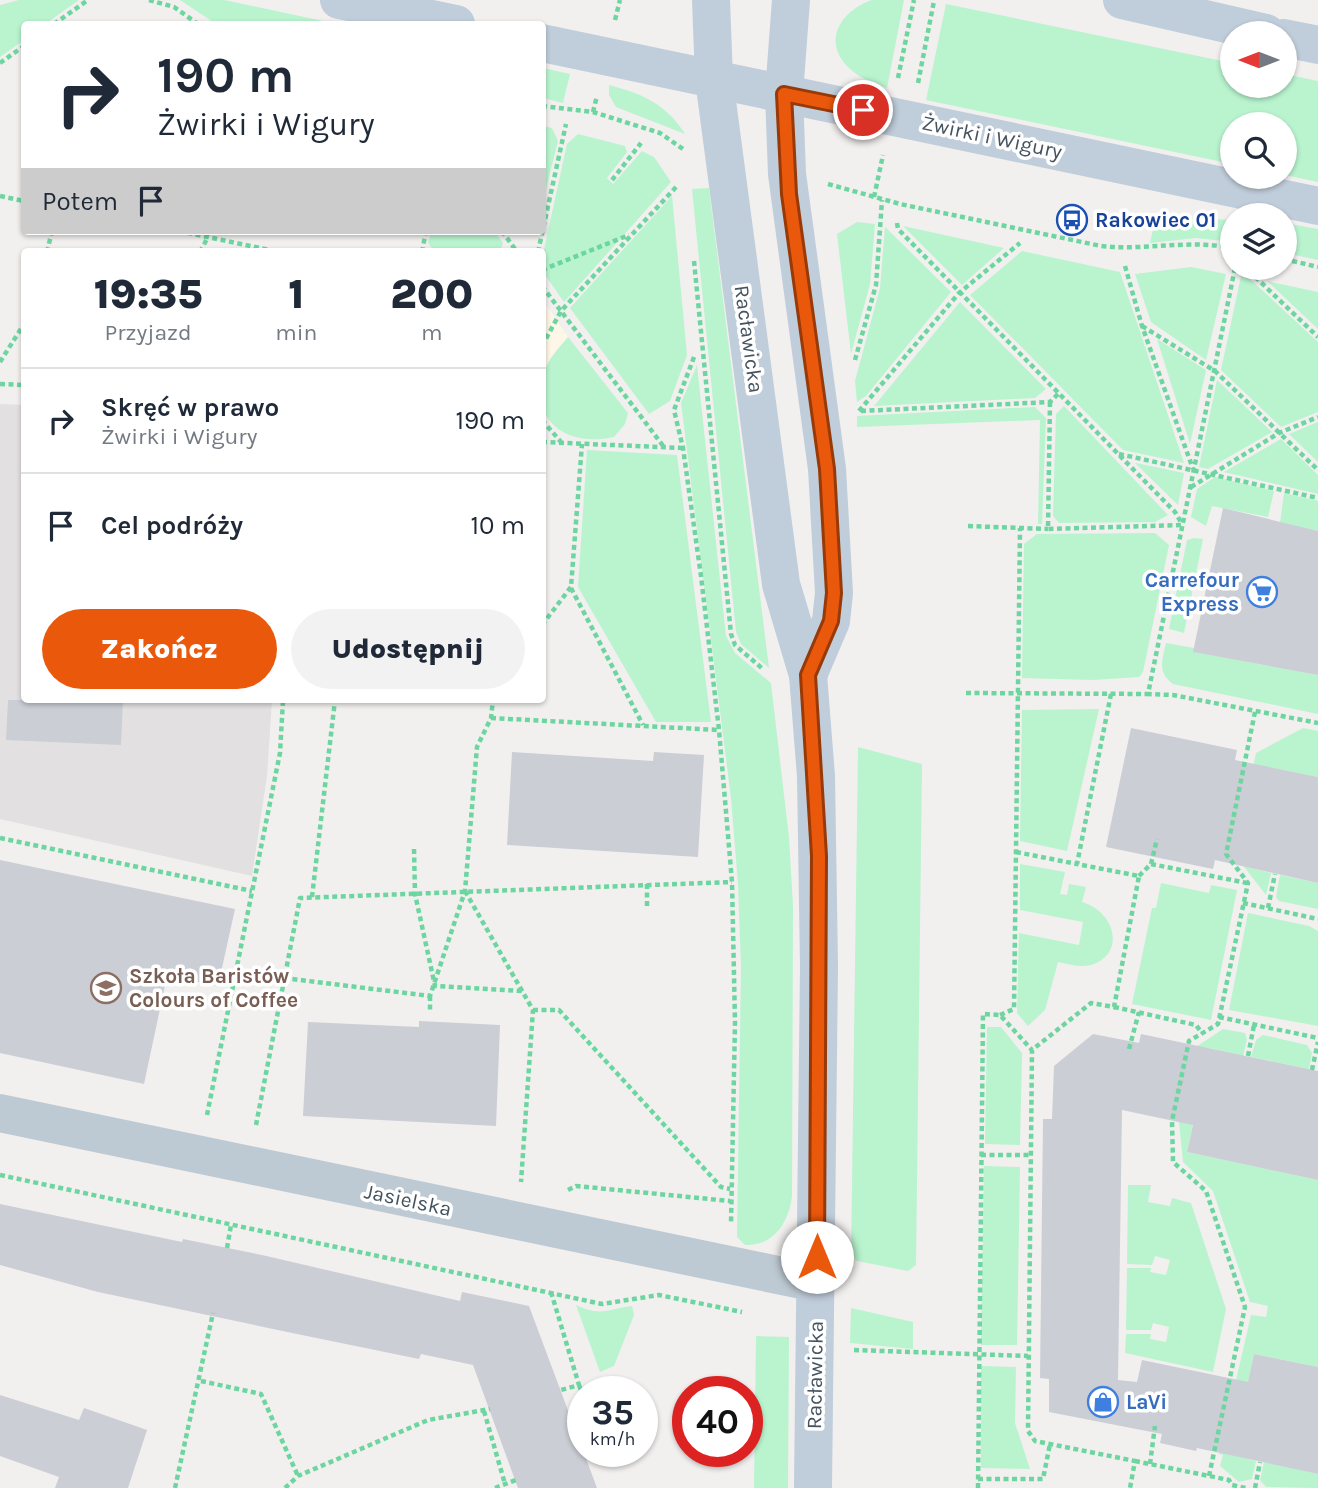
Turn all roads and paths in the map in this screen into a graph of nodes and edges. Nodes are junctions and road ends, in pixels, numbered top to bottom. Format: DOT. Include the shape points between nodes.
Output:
graph roads {
  1 [pos="88,0"];
  2 [pos="149,0"];
  3 [pos="339,0"];
  4 [pos="711,0"];
  5 [pos="791,0"];
  6 [pos="914,0"];
  7 [pos="1122,0"];
  8 [pos="934,1"];
  9 [pos="58,21"];
  10 [pos="194,21"];
  11 [pos="441,21"];
  12 [pos="1220,22"];
  13 [pos="1297,41"];
  14 [pos="546,44"];
  15 [pos="1318,45"];
  16 [pos="21,48"];
  17 [pos="0,63"];
  18 [pos="714,79"];
  19 [pos="897,80"];
  20 [pos="918,86"];
  21 [pos="784,94"];
  22 [pos="546,106"];
  23 [pos="566,124"];
  24 [pos="641,143"];
  25 [pos="683,148"];
  26 [pos="693,151"];
  27 [pos="883,156"];
  28 [pos="684,160"];
  29 [pos="612,180"];
  30 [pos="827,184"];
  31 [pos="677,186"];
  32 [pos="0,196"];
  33 [pos="874,197"];
  34 [pos="21,200"];
  35 [pos="882,200"];
  36 [pos="1318,206"];
  37 [pos="546,215"];
  38 [pos="898,223"];
  39 [pos="634,233"];
  40 [pos="198,235"];
  41 [pos="208,237"];
  42 [pos="1020,243"];
  43 [pos="1220,246"];
  44 [pos="202,248"];
  45 [pos="260,248"];
  46 [pos="693,251"];
  47 [pos="1297,263"];
  48 [pos="1125,266"];
  49 [pos="1318,267"];
  50 [pos="546,268"];
  51 [pos="1233,280"];
  52 [pos="1258,280"];
  53 [pos="546,291"];
  54 [pos="959,293"];
  55 [pos="561,311"];
  56 [pos="1142,326"];
  57 [pos="21,329"];
  58 [pos="1318,337"];
  59 [pos="546,339"];
  60 [pos="694,357"];
  61 [pos="0,362"];
  62 [pos="853,368"];
  63 [pos="1215,371"];
  64 [pos="0,384"];
  65 [pos="21,385"];
  66 [pos="1059,393"];
  67 [pos="1050,402"];
  68 [pos="859,411"];
  69 [pos="851,412"];
  70 [pos="1318,417"];
  71 [pos="546,425"];
  72 [pos="1279,433"];
  73 [pos="546,442"];
  74 [pos="561,443"];
  75 [pos="582,444"];
  76 [pos="664,447"];
  77 [pos="683,448"];
  78 [pos="1118,454"];
  79 [pos="1194,470"];
  80 [pos="1318,470"];
  81 [pos="1213,475"];
  82 [pos="1190,488"];
  83 [pos="1318,498"];
  84 [pos="968,526"];
  85 [pos="1182,526"];
  86 [pos="1020,528"];
  87 [pos="1048,529"];
  88 [pos="571,587"];
  89 [pos="546,620"];
  90 [pos="808,675"];
  91 [pos="966,693"];
  92 [pos="1018,694"];
  93 [pos="1111,694"];
  94 [pos="1148,694"];
  95 [pos="283,703"];
  96 [pos="334,703"];
  97 [pos="493,703"];
  98 [pos="1255,712"];
  99 [pos="491,718"];
  100 [pos="1318,723"];
  101 [pos="644,726"];
  102 [pos="719,730"];
  103 [pos="0,838"];
  104 [pos="1157,839"];
  105 [pos="414,849"];
  106 [pos="1016,852"];
  107 [pos="1077,864"];
  108 [pos="1151,864"];
  109 [pos="1275,874"];
  110 [pos="1139,876"];
  111 [pos="732,883"];
  112 [pos="1248,883"];
  113 [pos="646,884"];
  114 [pos="252,891"];
  115 [pos="465,891"];
  116 [pos="415,894"];
  117 [pos="312,898"];
  118 [pos="1243,903"];
  119 [pos="647,906"];
  120 [pos="1268,908"];
  121 [pos="1318,919"];
  122 [pos="284,978"];
  123 [pos="435,986"];
  124 [pos="522,991"];
  125 [pos="430,996"];
  126 [pos="1114,1007"];
  127 [pos="533,1010"];
  128 [pos="430,1012"];
  129 [pos="1139,1012"];
  130 [pos="1000,1015"];
  131 [pos="1219,1017"];
  132 [pos="1254,1024"];
  133 [pos="1202,1033"];
  134 [pos="1318,1040"];
  135 [pos="1129,1049"];
  136 [pos="1032,1050"];
  137 [pos="1248,1056"];
  138 [pos="1312,1070"];
  139 [pos="0,1113"];
  140 [pos="205,1124"];
  141 [pos="254,1137"];
  142 [pos="981,1155"];
  143 [pos="1031,1155"];
  144 [pos="0,1175"];
  145 [pos="508,1184"];
  146 [pos="730,1189"];
  147 [pos="566,1191"];
  148 [pos="231,1224"];
  149 [pos="227,1248"];
  150 [pos="816,1283"];
  151 [pos="550,1292"];
  152 [pos="742,1312"];
  153 [pos="214,1313"];
  154 [pos="843,1349"];
  155 [pos="978,1355"];
  156 [pos="1028,1356"];
  157 [pos="576,1376"];
  158 [pos="201,1381"];
  159 [pos="567,1388"];
  160 [pos="561,1390"];
  161 [pos="1155,1426"];
  162 [pos="1050,1444"];
  163 [pos="1136,1461"];
  164 [pos="1260,1462"];
  165 [pos="1150,1464"];
  166 [pos="298,1476"];
  167 [pos="1209,1476"];
  168 [pos="978,1479"];
  169 [pos="516,1480"];
  170 [pos="505,1484"];
  171 [pos="1232,1487"];
  172 [pos="175,1488"];
  173 [pos="285,1488"];
  174 [pos="495,1488"];
  175 [pos="813,1488"];
  176 [pos="978,1488"];
  177 [pos="1130,1488"];
  178 [pos="1246,1488"];
  179 [pos="1255,1488"];
  1 -- 9 [label="path"];
  2 -- 10 [label="path" via="174,7"];
  3 -- 11 [label="street"];
  4 -- 18 [label="street, Racławicka"];
  5 -- 21 [label="street, Racławicka"];
  6 -- 19 [label="path"];
  7 -- 12 [label="street"];
  8 -- 20 [label="path"];
  13 -- 15 [label="street"];
  14 -- 18 [label="street, Żwirki i Wigury"];
  16 -- 17 [label="path"];
  18 -- 21 [label="street, Żwirki i Wigury"];
  18 -- 90 [label="street, Racławicka" via="781,584"];
  21 -- 36 [label="street, Żwirki i Wigury"];
  21 -- 90 [label="street, Racławicka" via="789,194 827,469 834,593 831,621"];
  22 -- 25 [label="path" via="593,112 660,133"];
  23 -- 37 [label="path"];
  24 -- 29 [label="path"];
  25 -- 26 [label="path"];
  25 -- 28 [label="path"];
  27 -- 33 [label="path"];
  30 -- 33 [label="path"];
  31 -- 39 [label="path"];
  32 -- 34 [label="path"];
  33 -- 35 [label="path"];
  35 -- 43 [label="path" via="1101,246"];
  35 -- 62 [label="path" via="876,285"];
  38 -- 54 [label="path" via="898,229"];
  39 -- 50 [label="path"];
  39 -- 55 [label="path"];
  40 -- 41 [label="path"];
  41 -- 44 [label="path"];
  41 -- 45 [label="path"];
  42 -- 54 [label="path"];
  46 -- 90 [label="path" via="732,640 766,672"];
  47 -- 49 [label="path"];
  48 -- 56 [label="path"];
  51 -- 63 [label="path"];
  52 -- 58 [label="path"];
  53 -- 55 [label="path"];
  54 -- 66 [label="path"];
  54 -- 68 [label="path"];
  55 -- 59 [label="path"];
  55 -- 76 [label="path"];
  56 -- 63 [label="path"];
  56 -- 79 [label="path"];
  57 -- 61 [label="path"];
  60 -- 77 [label="path" via="674,410"];
  63 -- 72 [label="path"];
  63 -- 79 [label="path"];
  64 -- 65 [label="path"];
  66 -- 67 [label="path"];
  66 -- 78 [label="path"];
  67 -- 68 [label="path"];
  67 -- 87 [label="path"];
  68 -- 69 [label="path"];
  70 -- 72 [label="path"];
  71 -- 74 [label="path"];
  72 -- 80 [label="path"];
  72 -- 81 [label="path"];
  73 -- 74 [label="path"];
  74 -- 75 [label="path"];
  75 -- 76 [label="path"];
  75 -- 88 [label="path"];
  76 -- 77 [label="path"];
  77 -- 102 [label="path"];
  78 -- 79 [label="path"];
  78 -- 85 [label="path" via="1175,512"];
  79 -- 81 [label="path"];
  79 -- 82 [label="path"];
  81 -- 82 [label="path"];
  81 -- 83 [label="path"];
  82 -- 85 [label="path"];
  84 -- 86 [label="path"];
  85 -- 87 [label="path"];
  85 -- 94 [label="path"];
  86 -- 87 [label="path"];
  86 -- 92 [label="path"];
  88 -- 89 [label="path"];
  88 -- 101 [label="path"];
  90 -- 150 [label="street, Racławicka" via="819,856"];
  91 -- 92 [label="path"];
  92 -- 93 [label="path"];
  92 -- 106 [label="path"];
  93 -- 94 [label="path"];
  93 -- 107 [label="path"];
  94 -- 98 [label="path"];
  95 -- 114 [label="path" via="280,753"];
  96 -- 117 [label="path"];
  97 -- 99 [label="path"];
  98 -- 100 [label="path"];
  98 -- 112 [label="path" via="1226,854"];
  99 -- 101 [label="path"];
  99 -- 115 [label="path" via="477,747"];
  101 -- 102 [label="path"];
  102 -- 111 [label="path"];
  103 -- 114 [label="path"];
  104 -- 108 [label="path"];
  105 -- 116 [label="path"];
  106 -- 107 [label="path"];
  106 -- 130 [label="path" via="1014,1009"];
  107 -- 110 [label="path"];
  108 -- 110 [label="path"];
  108 -- 112 [label="path"];
  109 -- 120 [label="path"];
  110 -- 126 [label="path"];
  111 -- 113 [label="path"];
  111 -- 146 [label="path"];
  112 -- 118 [label="path"];
  113 -- 115 [label="path"];
  113 -- 119 [label="path"];
  114 -- 140 [label="path"];
  115 -- 116 [label="path"];
  115 -- 123 [label="path"];
  115 -- 124 [label="path"];
  116 -- 117 [label="path"];
  116 -- 123 [label="path"];
  117 -- 122 [label="path" via="300,898"];
  118 -- 120 [label="path"];
  118 -- 131 [label="path"];
  120 -- 121 [label="path"];
  122 -- 125 [label="path"];
  122 -- 141 [label="path"];
  123 -- 124 [label="path"];
  123 -- 125 [label="path"];
  124 -- 127 [label="path"];
  125 -- 128 [label="path"];
  126 -- 129 [label="path"];
  126 -- 136 [label="path" via="1091,1003"];
  127 -- 145 [label="path" via="521,1186"];
  127 -- 146 [label="path" via="559,1010 721,1187"];
  129 -- 133 [label="path" via="1196,1024"];
  129 -- 135 [label="path"];
  130 -- 136 [label="path"];
  130 -- 142 [label="path" via="984,1014"];
  131 -- 132 [label="path"];
  131 -- 133 [label="path" via="1218,1024"];
  132 -- 134 [label="path"];
  132 -- 137 [label="path"];
  133 -- 167 [label="path" via="1189,1041 1172,1121 1173,1162 1206,1191 1245,1307"];
  134 -- 138 [label="path"];
  136 -- 143 [label="path"];
  139 -- 150 [label="street, Jasielska"];
  142 -- 143 [label="path"];
  142 -- 155 [label="path"];
  143 -- 156 [label="path"];
  144 -- 148 [label="path"];
  146 -- 147 [label="path" via="730,1201 576,1186"];
  148 -- 149 [label="path"];
  148 -- 151 [label="path"];
  150 -- 175 [label="street, Racławicka"];
  151 -- 152 [label="path" via="602,1304 659,1295"];
  151 -- 157 [label="path"];
  153 -- 158 [label="path"];
  154 -- 155 [label="path"];
  155 -- 156 [label="path"];
  155 -- 168 [label="path"];
  156 -- 162 [label="path" via="1028,1432 1035,1441"];
  158 -- 166 [label="path" via="261,1394"];
  158 -- 172 [label="path"];
  159 -- 160 [label="path"];
  161 -- 165 [label="path"];
  162 -- 163 [label="path"];
  162 -- 168 [label="path" via="1043,1479"];
  163 -- 165 [label="path"];
  163 -- 177 [label="path"];
  164 -- 179 [label="path"];
  165 -- 167 [label="path"];
  166 -- 170 [label="path" via="428,1420 487,1410"];
  166 -- 173 [label="path"];
  167 -- 171 [label="path" via="1229,1480"];
  168 -- 176 [label="path"];
  169 -- 170 [label="path"];
  170 -- 174 [label="path"];
  171 -- 178 [label="path"];
}
